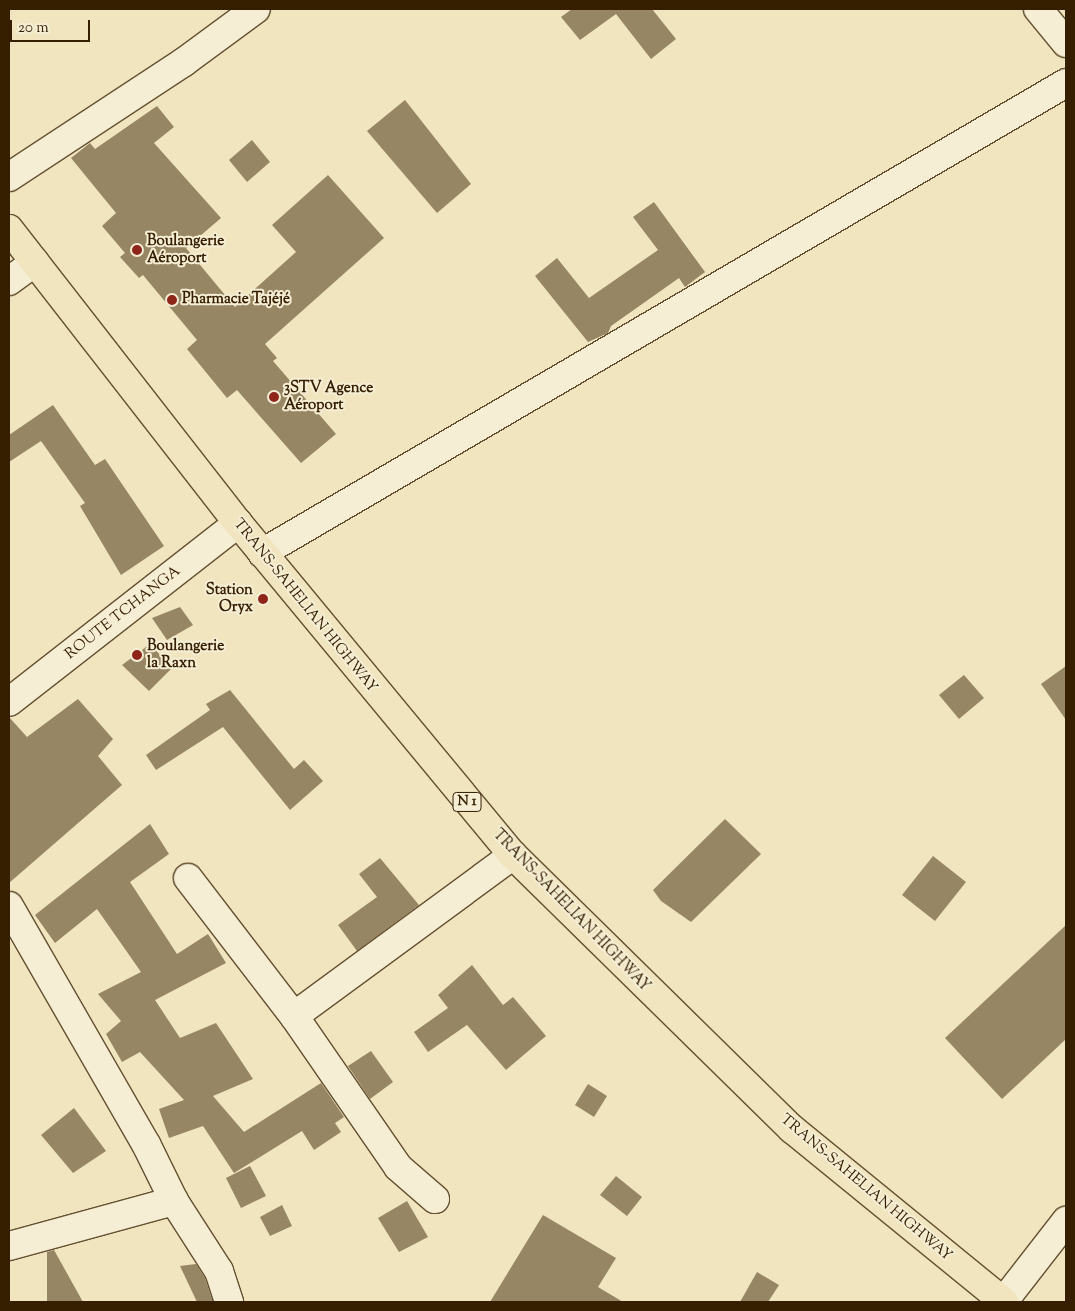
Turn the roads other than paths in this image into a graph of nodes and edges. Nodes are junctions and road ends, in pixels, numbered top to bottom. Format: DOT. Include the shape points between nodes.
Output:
graph roads {
  1 [pos="256,9"];
  2 [pos="1038,9"];
  3 [pos="1066,43"];
  4 [pos="1066,83"];
  5 [pos="9,177"];
  6 [pos="9,229"];
  7 [pos="35,262"];
  8 [pos="9,281"];
  9 [pos="238,523"];
  10 [pos="262,553"];
  11 [pos="11,696"];
  12 [pos="513,855"];
  13 [pos="188,878"];
  14 [pos="9,906"];
  15 [pos="294,1016"];
  16 [pos="435,1199"];
  17 [pos="174,1201"];
  18 [pos="1066,1221"];
  19 [pos="9,1246"];
  20 [pos="229,1302"];
  21 [pos="1003,1302"];
  1 -- 5 [label="street" via="184,62"];
  2 -- 3 [label="street"];
  4 -- 10 [label="street"];
  6 -- 7 [label="highway, TRANS-SAHELIAN HIGHWAY / N 1"];
  7 -- 8 [label="street"];
  7 -- 9 [label="highway, TRANS-SAHELIAN HIGHWAY / N 1"];
  9 -- 10 [label="highway, TRANS-SAHELIAN HIGHWAY / N 1"];
  9 -- 11 [label="street, ROUTE TCHANGA"];
  10 -- 12 [label="highway, TRANS-SAHELIAN HIGHWAY / N 1"];
  12 -- 15 [label="street"];
  12 -- 21 [label="highway, TRANS-SAHELIAN HIGHWAY / N 1" via="792,1129"];
  13 -- 15 [label="street"];
  14 -- 17 [label="street" via="146,1144"];
  15 -- 16 [label="street" via="398,1166"];
  17 -- 19 [label="street"];
  17 -- 20 [label="street" via="219,1271"];
  18 -- 21 [label="street"];
}
